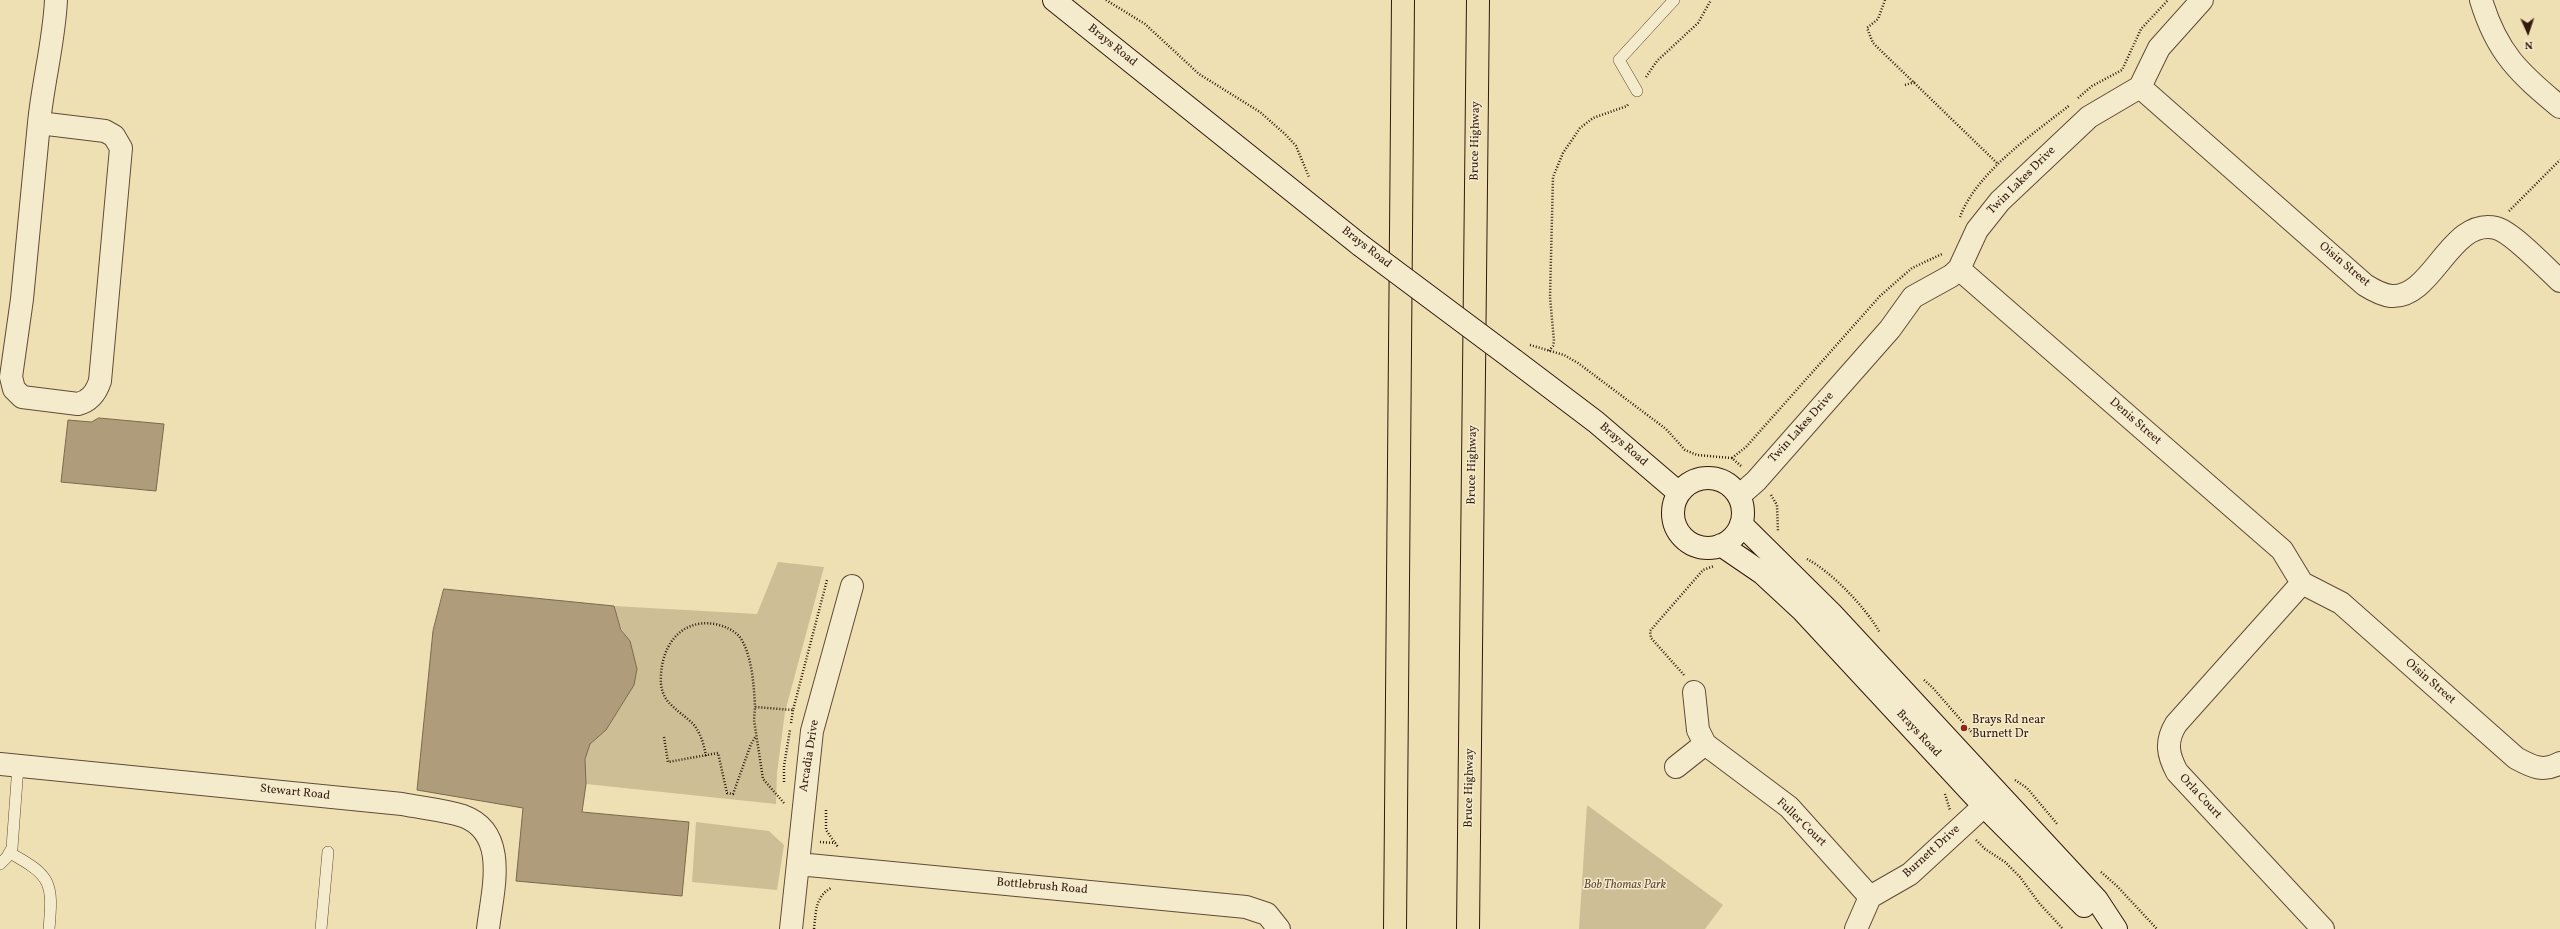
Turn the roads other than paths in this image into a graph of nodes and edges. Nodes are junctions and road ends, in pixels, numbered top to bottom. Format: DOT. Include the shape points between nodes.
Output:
graph roads {
  1 [pos="56,0"];
  2 [pos="1054,0"];
  3 [pos="1403,0"];
  4 [pos="1478,0"];
  5 [pos="1674,0"];
  6 [pos="2202,0"];
  7 [pos="2481,0"];
  8 [pos="2140,87"];
  9 [pos="1637,91"];
  10 [pos="2560,107"];
  11 [pos="39,123"];
  12 [pos="1959,269"];
  13 [pos="2560,280"];
  14 [pos="1679,493"];
  15 [pos="1739,496"];
  16 [pos="1741,524"];
  17 [pos="1719,555"];
  18 [pos="2302,583"];
  19 [pos="852,586"];
  20 [pos="1694,692"];
  21 [pos="1704,744"];
  22 [pos="2560,763"];
  23 [pos="9,765"];
  24 [pos="1676,767"];
  25 [pos="1991,799"];
  26 [pos="328,852"];
  27 [pos="10,853"];
  28 [pos="0,864"];
  29 [pos="798,864"];
  30 [pos="1870,897"];
  31 [pos="2114,927"];
  32 [pos="49,929"];
  33 [pos="321,929"];
  34 [pos="488,929"];
  35 [pos="791,929"];
  36 [pos="1279,929"];
  37 [pos="1395,929"];
  38 [pos="1468,929"];
  39 [pos="1856,929"];
  40 [pos="2323,929"];
  1 -- 11 [label="street"];
  2 -- 14 [label="street, Brays Road, bridge" via="1360,245 1519,352"];
  3 -- 37 [label="highway"];
  4 -- 38 [label="highway, Bruce Highway"];
  5 -- 9 [label="lane" via="1619,60"];
  6 -- 8 [label="street" via="2159,48"];
  7 -- 10 [label="street" via="2488,24 2513,66"];
  8 -- 12 [label="street, Twin Lakes Drive" via="2089,117 2000,201 1977,230"];
  8 -- 13 [label="street, Oisin Street" via="2365,285 2378,292 2391,296 2404,294 2416,287 2459,240 2485,227 2498,228"];
  11 -- 11 [label="street" via="105,131 116,139 121,148 100,381 90,398 78,404 22,397 14,389 11,377 22,299"];
  12 -- 15 [label="street, Twin Lakes Drive" via="1913,297 1885,334 1756,481"];
  12 -- 18 [label="street, Denis Street" via="2282,550"];
  14 -- 15 [label="street" via="1698,479 1710,478 1721,480"];
  14 -- 17 [label="street" via="1674,503 1673,514 1680,534 1689,542"];
  15 -- 16 [label="street" via="1743,515"];
  16 -- 17 [label="street"];
  16 -- 25 [label="street, Brays Road" via="1831,613"];
  17 -- 25 [label="street, Brays Road" via="1762,573"];
  18 -- 22 [label="street, Oisin Street" via="2341,603 2516,758 2541,769"];
  18 -- 40 [label="street, Orla Court" via="2176,724 2170,733 2168,747 2170,759 2177,772"];
  19 -- 29 [label="street, Arcadia Drive" via="812,731"];
  20 -- 21 [label="street" via="1698,730"];
  21 -- 24 [label="street"];
  21 -- 30 [label="street, Fuller Court" via="1789,808"];
  23 -- 27 [label="lane"];
  23 -- 34 [label="street, Stewart Road" via="402,804 464,817 485,832 493,847 495,861"];
  25 -- 30 [label="street, Burnett Drive" via="1910,874"];
  25 -- 31 [label="street, Brays Road" via="2097,900"];
  26 -- 33 [label="lane"];
  27 -- 28 [label="lane"];
  27 -- 32 [label="lane" via="26,863 48,883 51,896"];
  29 -- 35 [label="street, Arcadia Drive"];
  29 -- 36 [label="street, Bottlebrush Road" via="1246,907 1267,914"];
  30 -- 39 [label="street"];
}
